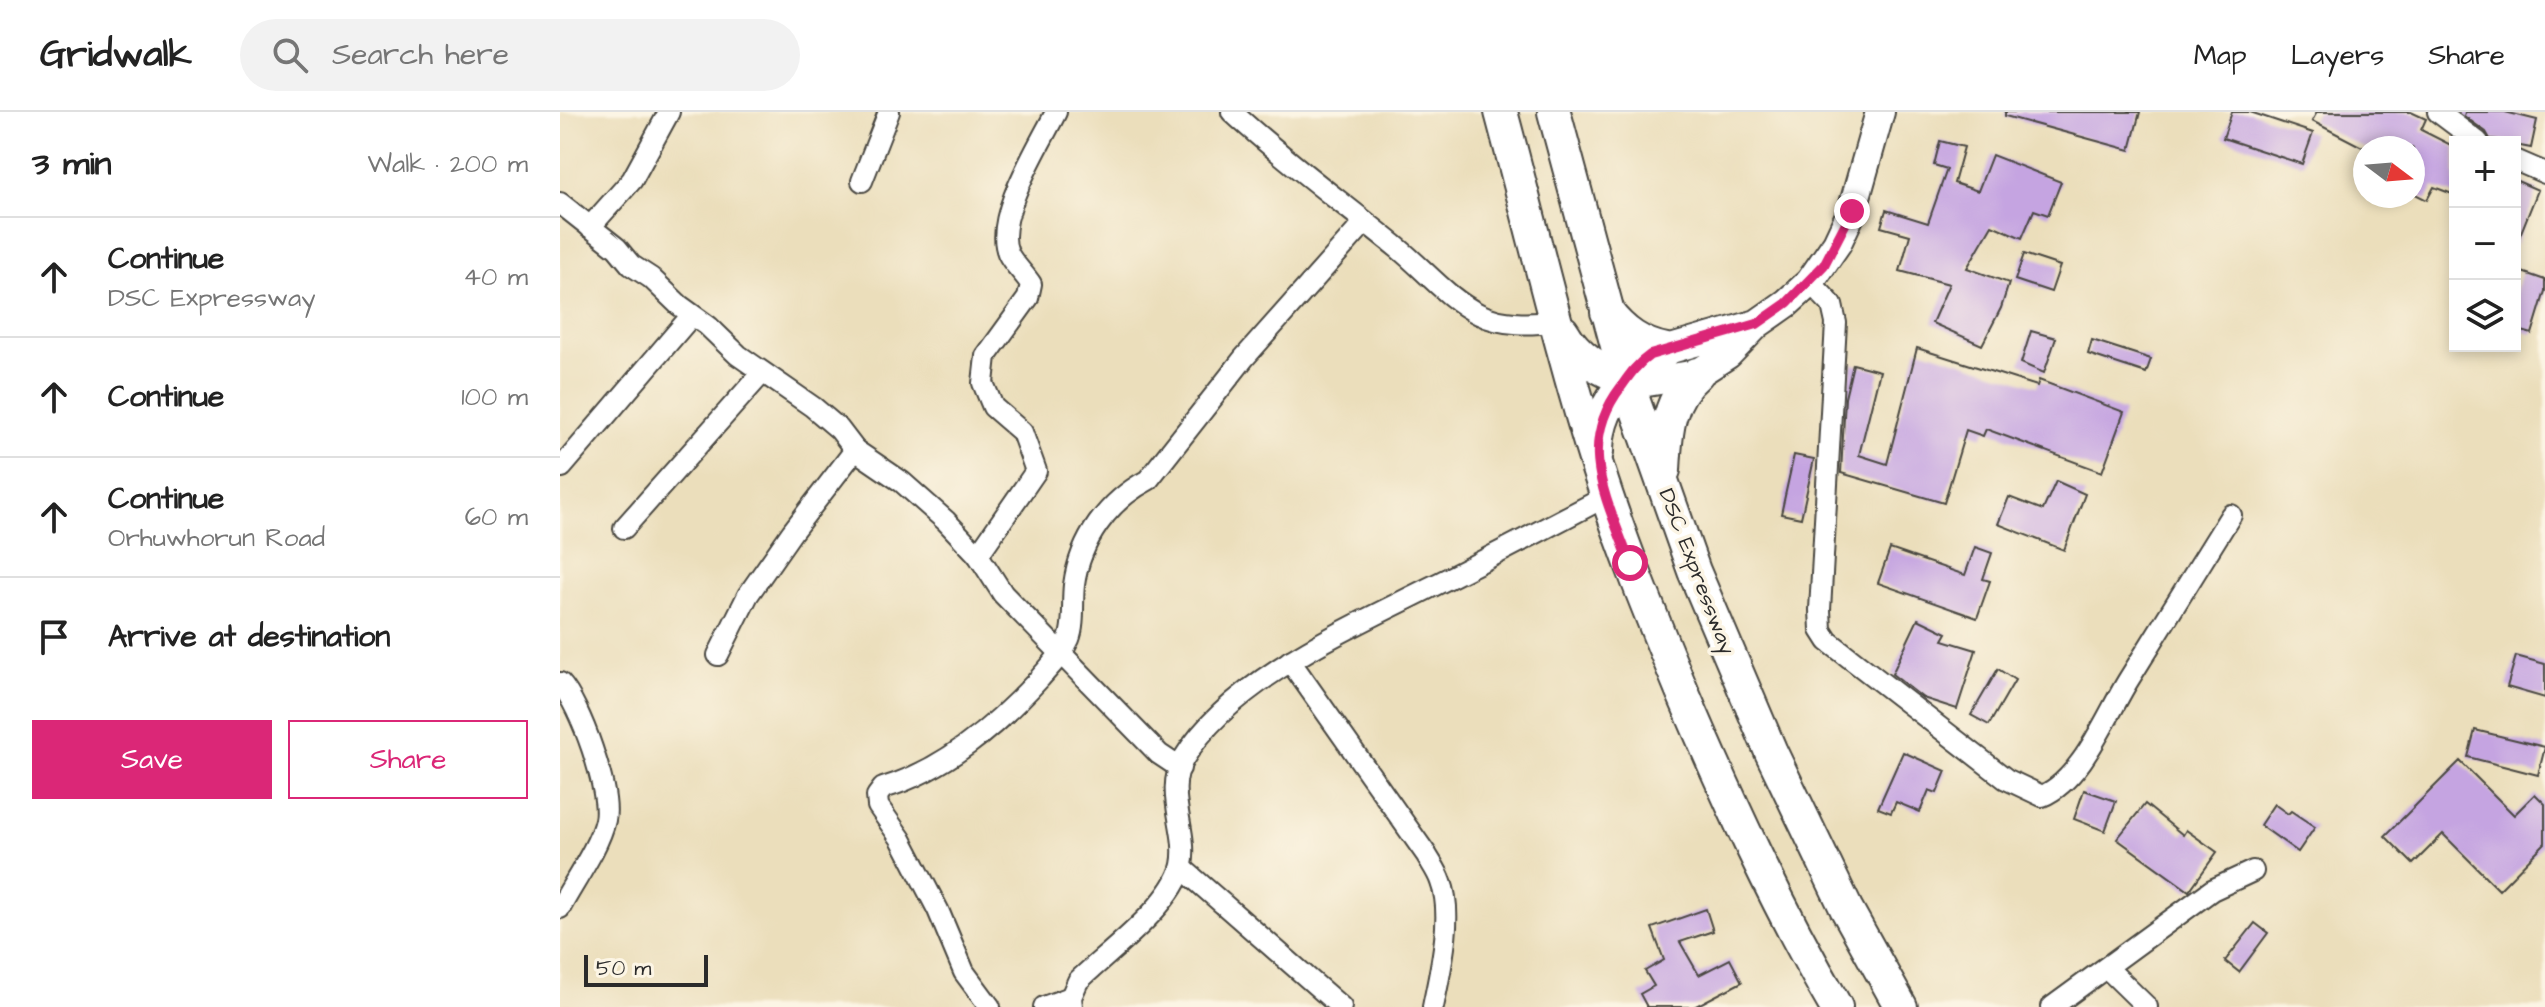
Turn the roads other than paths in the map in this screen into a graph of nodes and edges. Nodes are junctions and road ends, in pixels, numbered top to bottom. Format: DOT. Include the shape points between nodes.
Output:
graph roads {
  1 [pos="669,112"];
  2 [pos="889,112"];
  3 [pos="1056,112"];
  4 [pos="1232,112"];
  5 [pos="1501,112"];
  6 [pos="1554,112"];
  7 [pos="1880,112"];
  8 [pos="2438,112"];
  9 [pos="2470,136"];
  10 [pos="2521,163"];
  11 [pos="2545,173"];
  12 [pos="862,181"];
  13 [pos="560,203"];
  14 [pos="1365,222"];
  15 [pos="590,227"];
  16 [pos="1810,282"];
  17 [pos="1607,312"];
  18 [pos="692,315"];
  19 [pos="1557,322"];
  20 [pos="1757,324"];
  21 [pos="1666,350"];
  22 [pos="762,373"];
  23 [pos="1697,374"];
  24 [pos="1626,379"];
  25 [pos="855,450"];
  26 [pos="562,467"];
  27 [pos="1664,481"];
  28 [pos="1602,482"];
  29 [pos="2231,515"];
  30 [pos="624,528"];
  31 [pos="978,555"];
  32 [pos="718,655"];
  33 [pos="1061,655"];
  34 [pos="1290,661"];
  35 [pos="560,683"];
  36 [pos="1180,768"];
  37 [pos="1182,868"];
  38 [pos="2253,871"];
  39 [pos="560,908"];
  40 [pos="2107,968"];
  41 [pos="1072,1002"];
  42 [pos="990,1007"];
  43 [pos="1044,1007"];
  44 [pos="1341,1007"];
  45 [pos="1433,1007"];
  46 [pos="1836,1007"];
  47 [pos="1901,1007"];
  48 [pos="2052,1007"];
  49 [pos="2147,1007"];
  1 -- 15 [label="street" via="632,180"];
  2 -- 12 [label="street"];
  3 -- 31 [label="street" via="1007,218 1005,240 1009,255 1031,284 1028,298 986,356 983,383 993,407 1022,432 1036,471"];
  4 -- 14 [label="street"];
  5 -- 19 [label="main road"];
  6 -- 17 [label="main road, DSC Expressway"];
  7 -- 16 [label="street" via="1852,211"];
  8 -- 9 [label="street"];
  10 -- 11 [label="street"];
  13 -- 15 [label="street"];
  14 -- 19 [label="street" via="1458,302 1482,316 1510,323"];
  14 -- 33 [label="street" via="1244,358 1148,480 1133,487 1102,518 1079,556 1071,635"];
  15 -- 18 [label="street"];
  16 -- 20 [label="street"];
  16 -- 29 [label="street" via="1832,305 1836,323 1821,630 1828,641 2016,785 2042,796 2056,791 2071,774"];
  17 -- 21 [label="main road" via="1634,339"];
  17 -- 24 [label="main road, DSC Expressway"];
  18 -- 22 [label="street"];
  18 -- 26 [label="street"];
  19 -- 24 [label="main road" via="1566,339 1594,365"];
  19 -- 28 [label="main road"];
  20 -- 21 [label="street"];
  20 -- 23 [label="street" via="1728,354"];
  21 -- 24 [label="street" via="1638,363"];
  22 -- 25 [label="street" via="813,407"];
  22 -- 30 [label="street"];
  23 -- 24 [label="street" via="1641,383"];
  23 -- 27 [label="main road" via="1671,410"];
  24 -- 27 [label="main road, DSC Expressway"];
  24 -- 28 [label="main road" via="1599,427"];
  25 -- 31 [label="street" via="902,482"];
  25 -- 32 [label="street" via="748,595"];
  27 -- 47 [label="main road, DSC Expressway" via="1694,571 1771,752 1846,908"];
  28 -- 34 [label="street"];
  28 -- 46 [label="main road" via="1704,741 1776,896"];
  31 -- 33 [label="street" via="1003,594"];
  33 -- 36 [label="street" via="1159,754"];
  33 -- 42 [label="street" via="982,734 877,796 938,910 964,972"];
  34 -- 36 [label="street" via="1236,700"];
  34 -- 45 [label="street" via="1442,882 1444,939"];
  35 -- 39 [label="street" via="581,719 607,804 605,823"];
  36 -- 37 [label="street" via="1176,783"];
  37 -- 41 [label="street" via="1157,908 1078,981"];
  37 -- 44 [label="street"];
  38 -- 40 [label="street" via="2212,890"];
  40 -- 48 [label="street"];
  40 -- 49 [label="street"];
  41 -- 43 [label="street"];
}
